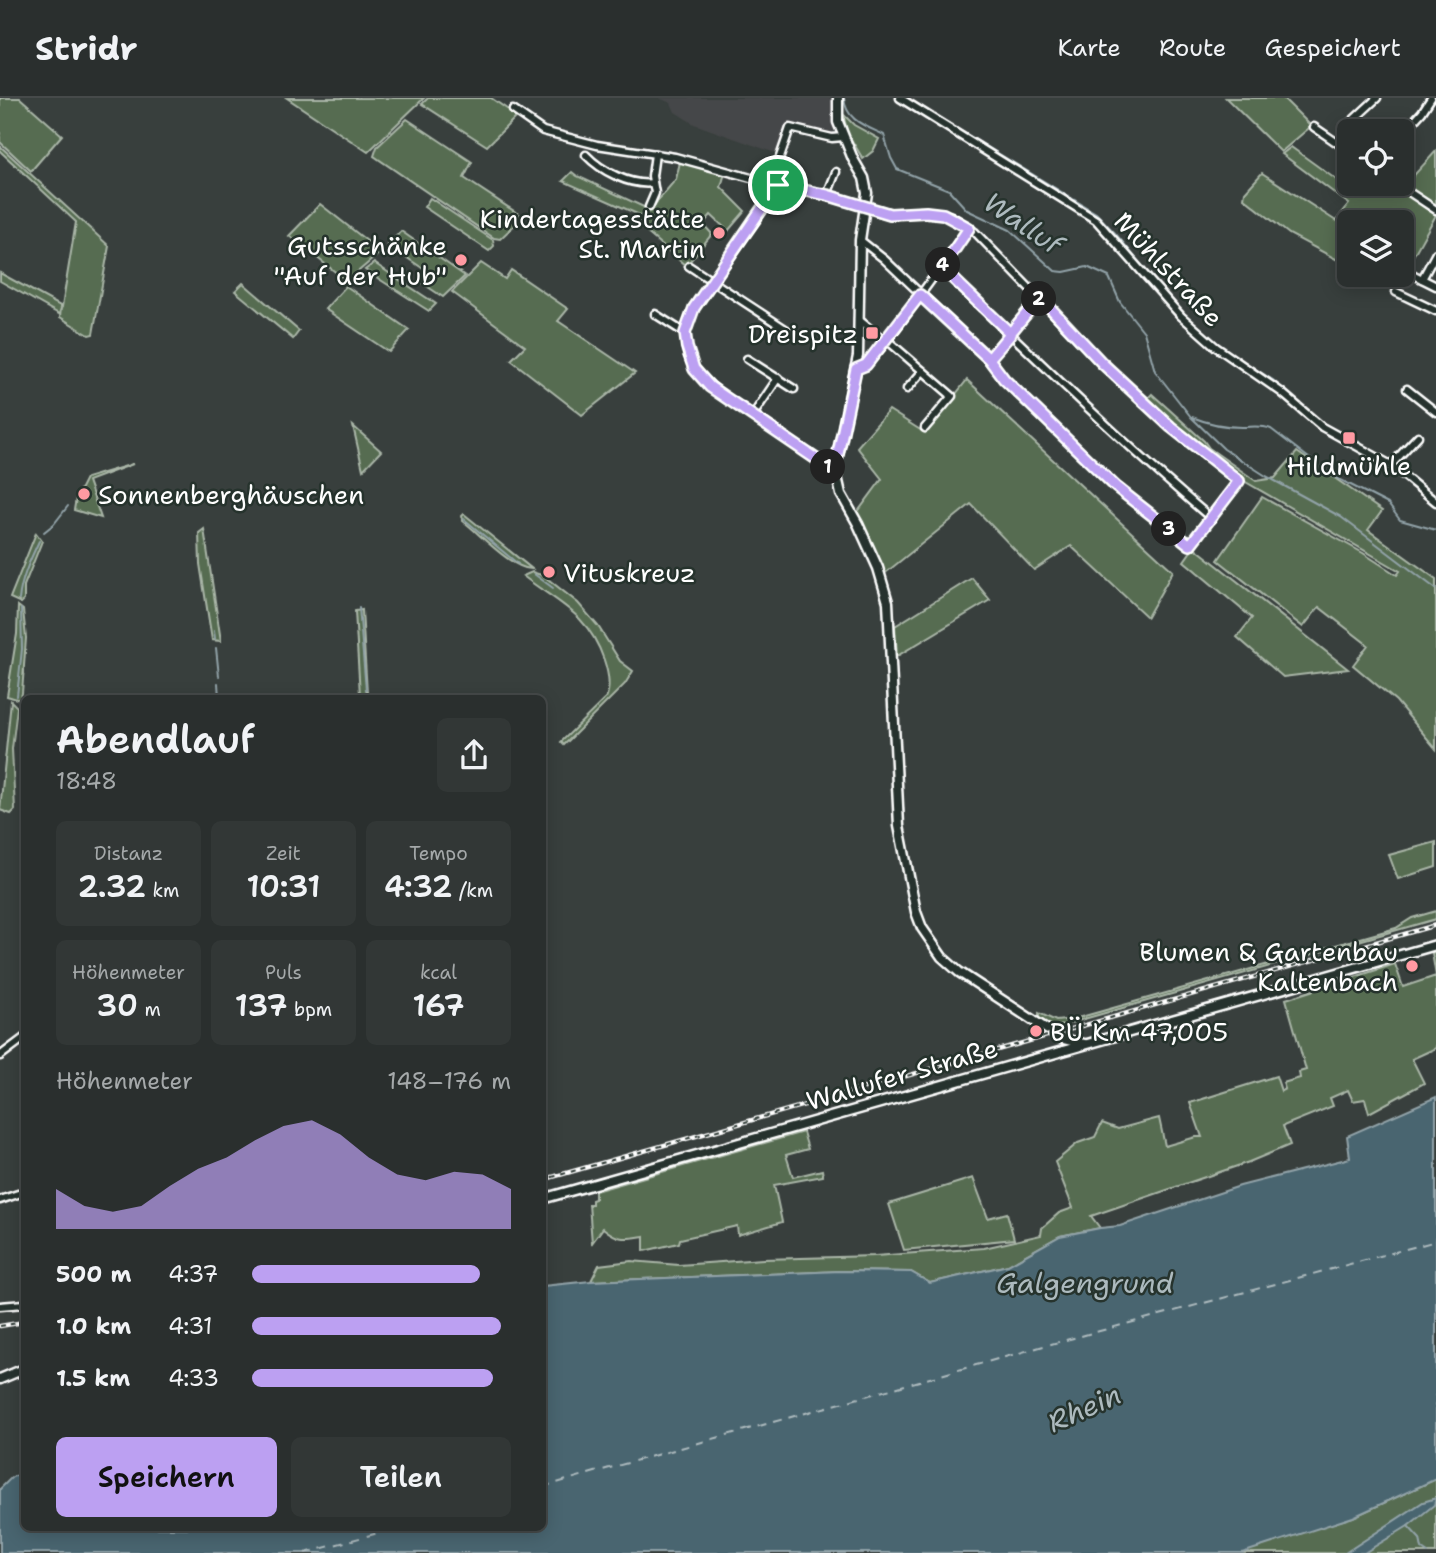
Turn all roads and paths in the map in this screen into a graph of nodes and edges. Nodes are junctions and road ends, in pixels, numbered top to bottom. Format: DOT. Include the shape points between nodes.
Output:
graph roads {
  1 [pos="838,98"];
  2 [pos="900,98"];
  3 [pos="1377,98"];
  4 [pos="1431,98"];
  5 [pos="513,110"];
  6 [pos="1354,119"];
  7 [pos="1414,121"];
  8 [pos="1314,127"];
  9 [pos="843,137"];
  10 [pos="1337,143"];
  11 [pos="655,154"];
  12 [pos="586,155"];
  13 [pos="836,173"];
  14 [pos="653,183"];
  15 [pos="775,184"];
  16 [pos="827,195"];
  17 [pos="1414,196"];
  18 [pos="649,207"];
  19 [pos="865,208"];
  20 [pos="1436,210"];
  21 [pos="969,228"];
  22 [pos="860,240"];
  23 [pos="1436,253"];
  24 [pos="689,266"];
  25 [pos="942,268"];
  26 [pos="1414,275"];
  27 [pos="1422,279"];
  28 [pos="711,282"];
  29 [pos="1436,286"];
  30 [pos="1396,292"];
  31 [pos="920,295"];
  32 [pos="1040,297"];
  33 [pos="1436,311"];
  34 [pos="655,314"];
  35 [pos="858,319"];
  36 [pos="788,330"];
  37 [pos="685,333"];
  38 [pos="1011,334"];
  39 [pos="887,341"];
  40 [pos="747,359"];
  41 [pos="989,359"];
  42 [pos="856,369"];
  43 [pos="923,371"];
  44 [pos="778,378"];
  45 [pos="794,389"];
  46 [pos="1407,389"];
  47 [pos="907,390"];
  48 [pos="1436,412"];
  49 [pos="753,415"];
  50 [pos="925,429"];
  51 [pos="1418,436"];
  52 [pos="1391,465"];
  53 [pos="835,468"];
  54 [pos="1436,502"];
  55 [pos="1212,519"];
  56 [pos="1436,945"];
  57 [pos="1056,1037"];
  58 [pos="21,1040"];
  59 [pos="1084,1044"];
  60 [pos="1062,1050"];
  61 [pos="1047,1054"];
  62 [pos="0,1056"];
  63 [pos="21,1193"];
  64 [pos="546,1198"];
  65 [pos="0,1200"];
  66 [pos="21,1304"];
  67 [pos="0,1306"];
  68 [pos="21,1370"];
  69 [pos="0,1378"];
  1 -- 9 [label="street"];
  2 -- 52 [label="street, Mühlstraße" via="1091,215 1181,316 1216,347 1322,427"];
  3 -- 6 [label="street"];
  4 -- 7 [label="street"];
  5 -- 11 [label="street" via="543,131"];
  8 -- 10 [label="street"];
  9 -- 15 [label="street" via="790,128"];
  9 -- 19 [label="street" via="867,185"];
  11 -- 14 [label="street"];
  11 -- 15 [label="street"];
  12 -- 14 [label="street" via="603,170"];
  13 -- 16 [label="street"];
  14 -- 18 [label="street" via="655,193"];
  15 -- 16 [label="street"];
  15 -- 28 [label="street" via="778,189"];
  16 -- 19 [label="street"];
  17 -- 20 [label="street"];
  19 -- 21 [label="street" via="890,214 943,214"];
  19 -- 22 [label="street"];
  21 -- 25 [label="street"];
  21 -- 32 [label="street"];
  22 -- 31 [label="street"];
  22 -- 35 [label="street"];
  23 -- 27 [label="street"];
  24 -- 28 [label="street"];
  25 -- 31 [label="street"];
  25 -- 38 [label="street"];
  26 -- 27 [label="street"];
  27 -- 29 [label="street"];
  28 -- 36 [label="street"];
  28 -- 37 [label="street"];
  30 -- 33 [label="street"];
  31 -- 39 [label="street"];
  31 -- 41 [label="street"];
  32 -- 38 [label="street"];
  32 -- 55 [label="street" via="1102,363 1239,481"];
  34 -- 37 [label="street"];
  35 -- 39 [label="street"];
  35 -- 42 [label="street"];
  37 -- 49 [label="street" via="690,359 701,377"];
  38 -- 41 [label="street"];
  38 -- 55 [label="street"];
  39 -- 42 [label="street" via="866,365"];
  39 -- 43 [label="street"];
  40 -- 44 [label="street"];
  41 -- 55 [label="street" via="1116,487 1190,545"];
  42 -- 53 [label="street"];
  43 -- 47 [label="street"];
  43 -- 50 [label="street" via="952,396"];
  44 -- 45 [label="street"];
  44 -- 49 [label="street"];
  46 -- 48 [label="street"];
  49 -- 53 [label="street"];
  51 -- 52 [label="street"];
  52 -- 54 [label="street, Mühlstraße"];
  53 -- 57 [label="street" via="841,494 883,582 890,613 900,835 922,928 952,967"];
  56 -- 59 [label="street, Wallufer Straße"];
  57 -- 59 [label="street"];
  57 -- 60 [label="street"];
  57 -- 61 [label="street"];
  58 -- 62 [label="street"];
  59 -- 60 [label="street, Wallufer Straße"];
  60 -- 61 [label="street, Wallufer Straße"];
  61 -- 64 [label="street, Wallufer Straße"];
  63 -- 65 [label="street"];
  66 -- 67 [label="street"];
  68 -- 69 [label="street"];
}
